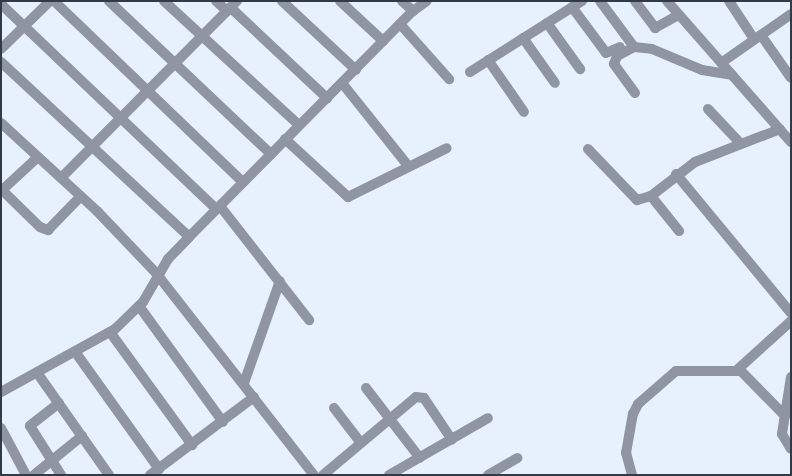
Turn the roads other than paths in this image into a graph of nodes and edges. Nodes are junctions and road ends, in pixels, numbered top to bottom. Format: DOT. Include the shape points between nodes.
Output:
graph roads {
  1 [pos="50,1"];
  2 [pos="54,1"];
  3 [pos="109,1"];
  4 [pos="164,1"];
  5 [pos="216,1"];
  6 [pos="282,1"];
  7 [pos="340,1"];
  8 [pos="402,1"];
  9 [pos="427,1"];
  10 [pos="582,1"];
  11 [pos="600,1"];
  12 [pos="635,1"];
  13 [pos="667,1"];
  14 [pos="729,1"];
  15 [pos="1,4"];
  16 [pos="232,7"];
  17 [pos="572,7"];
  18 [pos="413,11"];
  19 [pos="678,15"];
  20 [pos="789,19"];
  21 [pos="547,23"];
  22 [pos="400,24"];
  23 [pos="23,26"];
  24 [pos="202,37"];
  25 [pos="758,37"];
  26 [pos="523,38"];
  27 [pos="383,41"];
  28 [pos="632,44"];
  29 [pos="1,49"];
  30 [pos="488,60"];
  31 [pos="1,62"];
  32 [pos="176,63"];
  33 [pos="721,63"];
  34 [pos="580,69"];
  35 [pos="356,70"];
  36 [pos="470,72"];
  37 [pos="732,75"];
  38 [pos="791,78"];
  39 [pos="449,79"];
  40 [pos="342,83"];
  41 [pos="555,83"];
  42 [pos="147,92"];
  43 [pos="635,93"];
  44 [pos="327,98"];
  45 [pos="708,109"];
  46 [pos="524,112"];
  47 [pos="119,120"];
  48 [pos="1,123"];
  49 [pos="299,125"];
  50 [pos="780,129"];
  51 [pos="285,139"];
  52 [pos="791,142"];
  53 [pos="740,144"];
  54 [pos="92,147"];
  55 [pos="447,148"];
  56 [pos="588,149"];
  57 [pos="271,154"];
  58 [pos="38,157"];
  59 [pos="409,167"];
  60 [pos="676,174"];
  61 [pos="61,178"];
  62 [pos="243,182"];
  63 [pos="1,190"];
  64 [pos="81,196"];
  65 [pos="651,196"];
  66 [pos="218,207"];
  67 [pos="678,231"];
  68 [pos="189,237"];
  69 [pos="159,278"];
  70 [pos="280,281"];
  71 [pos="139,306"];
  72 [pos="791,313"];
  73 [pos="309,320"];
  74 [pos="791,321"];
  75 [pos="110,332"];
  76 [pos="76,353"];
  77 [pos="737,370"];
  78 [pos="38,374"];
  79 [pos="791,377"];
  80 [pos="244,383"];
  81 [pos="366,388"];
  82 [pos="1,392"];
  83 [pos="254,397"];
  84 [pos="59,404"];
  85 [pos="334,408"];
  86 [pos="785,416"];
  87 [pos="392,417"];
  88 [pos="488,418"];
  89 [pos="223,422"];
  90 [pos="1,428"];
  91 [pos="82,436"];
  92 [pos="452,440"];
  93 [pos="361,443"];
  94 [pos="192,445"];
  95 [pos="791,449"];
  96 [pos="420,458"];
  97 [pos="517,458"];
  98 [pos="52,460"];
  99 [pos="159,469"];
  100 [pos="26,475"];
  101 [pos="34,475"];
  102 [pos="61,475"];
  103 [pos="109,475"];
  104 [pos="150,475"];
  105 [pos="314,475"];
  106 [pos="323,475"];
  107 [pos="389,475"];
  108 [pos="488,475"];
  109 [pos="632,475"];
  1 -- 23 [label="street"];
  2 -- 42 [label="street"];
  3 -- 32 [label="street"];
  4 -- 24 [label="street"];
  5 -- 16 [label="street"];
  6 -- 35 [label="street"];
  7 -- 27 [label="street"];
  8 -- 18 [label="street"];
  9 -- 18 [label="street"];
  10 -- 17 [label="street"];
  11 -- 28 [label="street"];
  12 -- 19 [label="street" via="655,28"];
  13 -- 19 [label="street"];
  14 -- 25 [label="street"];
  15 -- 23 [label="street"];
  16 -- 24 [label="street"];
  16 -- 44 [label="street"];
  17 -- 21 [label="street"];
  17 -- 28 [label="street" via="606,53 611,54"];
  18 -- 22 [label="street"];
  19 -- 33 [label="street"];
  20 -- 25 [label="street"];
  21 -- 26 [label="street"];
  21 -- 34 [label="street"];
  22 -- 27 [label="street"];
  22 -- 39 [label="street"];
  23 -- 29 [label="street"];
  23 -- 47 [label="street"];
  24 -- 32 [label="street"];
  24 -- 49 [label="street"];
  25 -- 33 [label="street"];
  25 -- 38 [label="street"];
  26 -- 30 [label="street"];
  26 -- 41 [label="street"];
  27 -- 35 [label="street"];
  28 -- 37 [label="street" via="652,49 702,70"];
  28 -- 43 [label="street" via="617,56 614,64"];
  30 -- 36 [label="street"];
  30 -- 46 [label="street"];
  31 -- 54 [label="street"];
  32 -- 42 [label="street"];
  32 -- 57 [label="street"];
  33 -- 37 [label="street"];
  35 -- 40 [label="street"];
  37 -- 50 [label="street"];
  40 -- 44 [label="street"];
  40 -- 59 [label="street"];
  42 -- 47 [label="street"];
  42 -- 62 [label="street"];
  44 -- 49 [label="street"];
  45 -- 53 [label="street"];
  47 -- 54 [label="street"];
  47 -- 66 [label="street"];
  48 -- 58 [label="street"];
  49 -- 51 [label="street"];
  50 -- 52 [label="street"];
  50 -- 53 [label="street"];
  51 -- 57 [label="street"];
  51 -- 59 [label="street" via="348,197"];
  53 -- 60 [label="street"];
  54 -- 61 [label="street"];
  54 -- 68 [label="street"];
  55 -- 59 [label="street"];
  56 -- 65 [label="street" via="631,196 638,200"];
  57 -- 62 [label="street"];
  58 -- 61 [label="street"];
  58 -- 63 [label="street"];
  60 -- 65 [label="street"];
  60 -- 72 [label="street"];
  61 -- 64 [label="street"];
  62 -- 66 [label="street"];
  63 -- 64 [label="street" via="40,227 48,230"];
  64 -- 69 [label="street"];
  65 -- 67 [label="street"];
  66 -- 68 [label="street"];
  66 -- 70 [label="street"];
  68 -- 69 [label="street" via="168,259"];
  69 -- 71 [label="street"];
  69 -- 80 [label="street"];
  70 -- 73 [label="street"];
  70 -- 80 [label="street"];
  71 -- 75 [label="street"];
  71 -- 89 [label="street"];
  74 -- 77 [label="street"];
  75 -- 76 [label="street"];
  75 -- 94 [label="street"];
  76 -- 78 [label="street"];
  76 -- 99 [label="street"];
  77 -- 86 [label="street"];
  77 -- 109 [label="street" via="676,371 638,404 626,446"];
  78 -- 82 [label="street"];
  78 -- 84 [label="street"];
  79 -- 86 [label="street"];
  80 -- 83 [label="street"];
  81 -- 87 [label="street"];
  83 -- 89 [label="street"];
  83 -- 105 [label="street"];
  84 -- 91 [label="street"];
  84 -- 98 [label="street" via="30,426"];
  85 -- 93 [label="street"];
  86 -- 95 [label="street" via="782,434"];
  87 -- 92 [label="street" via="420,396"];
  87 -- 93 [label="street"];
  87 -- 96 [label="street"];
  88 -- 92 [label="street"];
  89 -- 94 [label="street"];
  90 -- 100 [label="street"];
  91 -- 98 [label="street"];
  91 -- 103 [label="street"];
  92 -- 96 [label="street"];
  93 -- 106 [label="street"];
  94 -- 99 [label="street"];
  96 -- 107 [label="street"];
  97 -- 108 [label="street"];
  98 -- 101 [label="street"];
  98 -- 102 [label="street"];
  99 -- 104 [label="street"];
}
